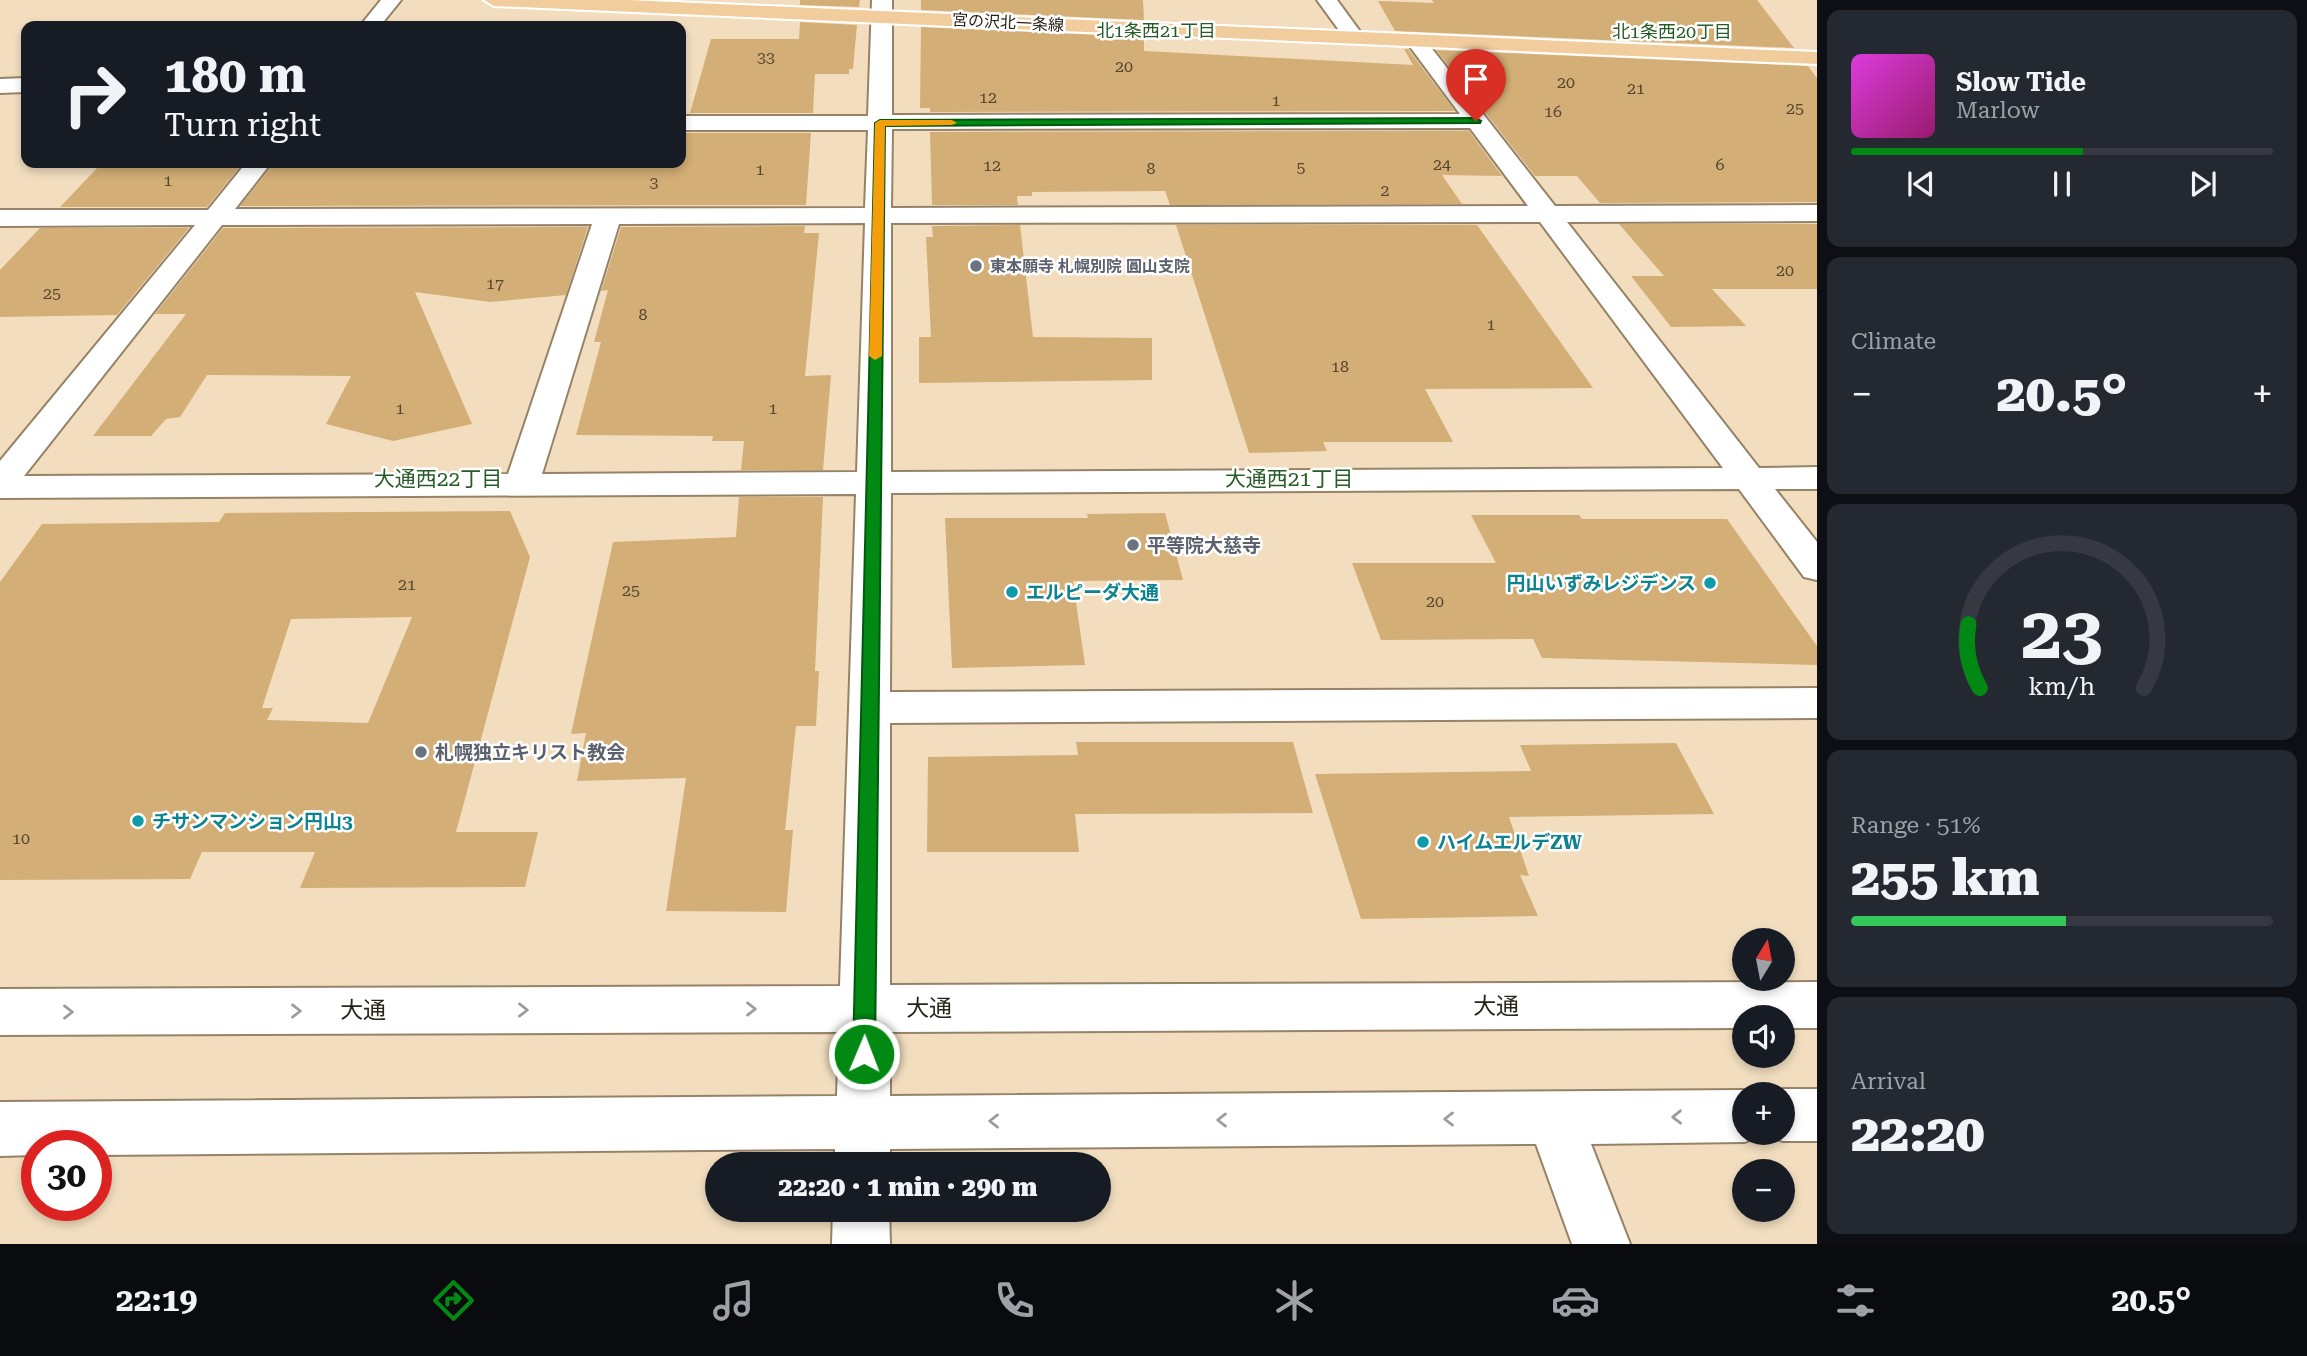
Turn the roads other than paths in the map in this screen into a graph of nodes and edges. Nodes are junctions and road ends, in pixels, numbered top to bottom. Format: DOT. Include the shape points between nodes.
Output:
graph roads {
  1 [pos="391,0"];
  2 [pos="494,0"];
  3 [pos="1327,0"];
  4 [pos="882,8"];
  5 [pos="374,21"];
  6 [pos="1354,37"];
  7 [pos="1415,40"];
  8 [pos="1817,58"];
  9 [pos="21,85"];
  10 [pos="0,86"];
  11 [pos="1476,121"];
  12 [pos="686,123"];
  13 [pos="880,123"];
  14 [pos="255,168"];
  15 [pos="1817,213"];
  16 [pos="1548,214"];
  17 [pos="877,215"];
  18 [pos="608,216"];
  19 [pos="0,218"];
  20 [pos="214,218"];
  21 [pos="1817,478"];
  22 [pos="1749,479"];
  23 [pos="873,482"];
  24 [pos="522,483"];
  25 [pos="0,485"];
  26 [pos="1817,568"];
  27 [pos="1817,703"];
  28 [pos="870,708"];
  29 [pos="1817,1005"];
  30 [pos="864,1008"];
  31 [pos="0,1012"];
  32 [pos="1795,1115"];
  33 [pos="1817,1115"];
  34 [pos="1732,1116"];
  35 [pos="1553,1118"];
  36 [pos="0,1129"];
  37 [pos="863,1143"];
  38 [pos="861,1222"];
  39 [pos="861,1244"];
  40 [pos="1601,1244"];
  1 -- 5 [label="street"];
  2 -- 4 [label="main road, 宮の沢北一条線"];
  3 -- 6 [label="street"];
  4 -- 6 [label="main road, 宮の沢北一条線"];
  4 -- 13 [label="street"];
  6 -- 7 [label="main road, 宮の沢北一条線"];
  7 -- 8 [label="main road, 宮の沢北一条線"];
  7 -- 11 [label="street"];
  9 -- 10 [label="street"];
  11 -- 13 [label="street"];
  11 -- 16 [label="street"];
  12 -- 13 [label="street"];
  13 -- 17 [label="street"];
  14 -- 20 [label="street"];
  15 -- 16 [label="street"];
  16 -- 17 [label="street"];
  16 -- 22 [label="street"];
  17 -- 18 [label="street"];
  17 -- 23 [label="street"];
  18 -- 20 [label="street"];
  18 -- 24 [label="street"];
  19 -- 20 [label="street"];
  20 -- 25 [label="street"];
  21 -- 22 [label="street"];
  22 -- 23 [label="street"];
  22 -- 26 [label="street"];
  23 -- 24 [label="street"];
  23 -- 28 [label="street"];
  24 -- 25 [label="street"];
  27 -- 28 [label="street"];
  28 -- 30 [label="street"];
  29 -- 30 [label="street, 大通"];
  31 -- 30 [label="street, 大通, one-way"];
  30 -- 37 [label="street"];
  32 -- 33 [label="street"];
  34 -- 35 [label="street, one-way"];
  35 -- 37 [label="street, one-way"];
  35 -- 40 [label="street"];
  36 -- 37 [label="street"];
  38 -- 39 [label="street"];
}
